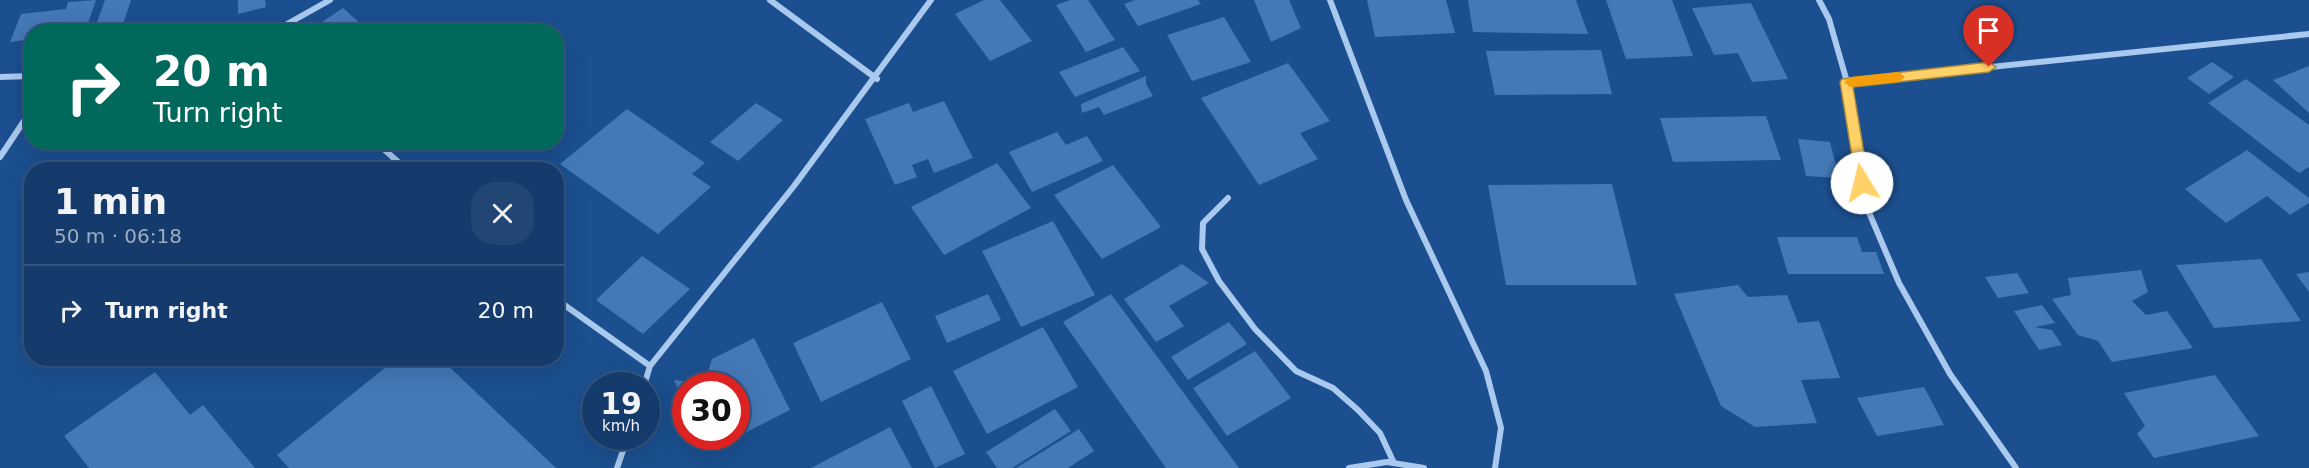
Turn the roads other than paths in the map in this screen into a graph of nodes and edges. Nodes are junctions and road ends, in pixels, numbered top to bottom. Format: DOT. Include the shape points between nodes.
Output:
graph roads {
  1 [pos="330,0"];
  2 [pos="771,0"];
  3 [pos="931,0"];
  4 [pos="1330,0"];
  5 [pos="1819,0"];
  6 [pos="287,24"];
  7 [pos="2309,34"];
  8 [pos="24,76"];
  9 [pos="0,77"];
  10 [pos="877,79"];
  11 [pos="1846,82"];
  12 [pos="24,121"];
  13 [pos="385,150"];
  14 [pos="0,157"];
  15 [pos="398,162"];
  16 [pos="1228,198"];
  17 [pos="564,305"];
  18 [pos="650,366"];
  19 [pos="648,372"];
  20 [pos="623,450"];
  21 [pos="1394,463"];
  22 [pos="617,468"];
  23 [pos="1349,468"];
  24 [pos="1424,468"];
  25 [pos="1495,468"];
  26 [pos="2016,468"];
  1 -- 6 [label="street"];
  2 -- 10 [label="street"];
  3 -- 10 [label="street"];
  4 -- 25 [label="street" via="1406,200 1486,371 1501,428"];
  5 -- 11 [label="street" via="1829,20"];
  7 -- 11 [label="street"];
  8 -- 9 [label="street"];
  10 -- 18 [label="street" via="776,212"];
  11 -- 26 [label="street" via="1865,203 1899,283 1950,374"];
  12 -- 14 [label="street"];
  13 -- 15 [label="street"];
  16 -- 21 [label="street" via="1203,224 1202,249 1219,281 1255,329 1296,371 1333,388 1358,410 1380,433"];
  17 -- 18 [label="street"];
  18 -- 19 [label="street"];
  20 -- 22 [label="street"];
  21 -- 23 [label="street"];
  21 -- 24 [label="street"];
}
